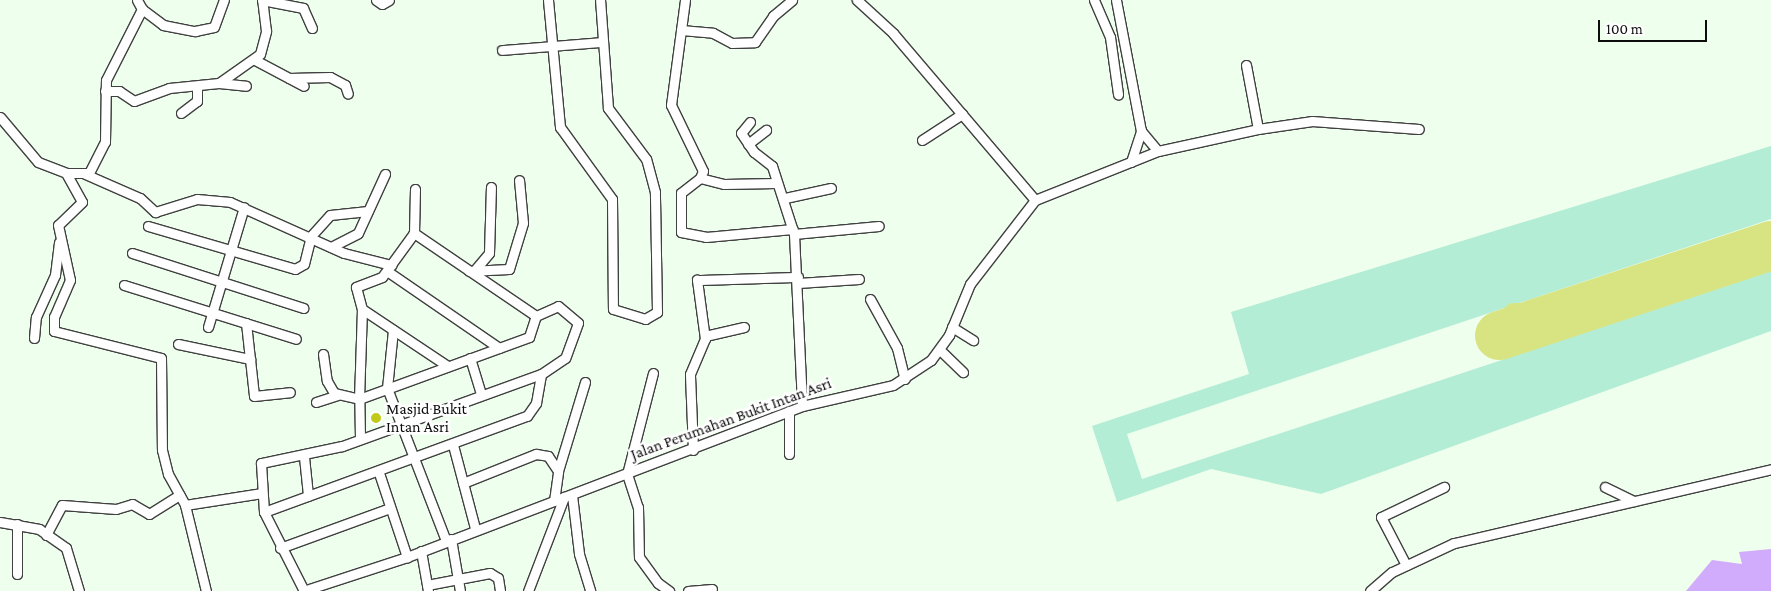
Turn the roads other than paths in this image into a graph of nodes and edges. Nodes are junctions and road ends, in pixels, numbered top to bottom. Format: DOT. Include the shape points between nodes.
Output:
graph roads {
  1 [pos="137,0"];
  2 [pos="224,0"];
  3 [pos="262,0"];
  4 [pos="376,0"];
  5 [pos="389,0"];
  6 [pos="548,0"];
  7 [pos="600,0"];
  8 [pos="685,0"];
  9 [pos="792,0"];
  10 [pos="857,0"];
  11 [pos="1094,0"];
  12 [pos="1116,0"];
  13 [pos="142,9"];
  14 [pos="312,28"];
  15 [pos="680,30"];
  16 [pos="1123,41"];
  17 [pos="602,42"];
  18 [pos="1111,43"];
  19 [pos="550,46"];
  20 [pos="502,50"];
  21 [pos="255,60"];
  22 [pos="1246,66"];
  23 [pos="290,78"];
  24 [pos="220,83"];
  25 [pos="246,86"];
  26 [pos="304,86"];
  27 [pos="197,88"];
  28 [pos="106,91"];
  29 [pos="348,94"];
  30 [pos="1118,94"];
  31 [pos="181,113"];
  32 [pos="962,114"];
  33 [pos="0,117"];
  34 [pos="750,122"];
  35 [pos="1258,129"];
  36 [pos="766,130"];
  37 [pos="1419,130"];
  38 [pos="1141,131"];
  39 [pos="922,140"];
  40 [pos="748,144"];
  41 [pos="1158,151"];
  42 [pos="1131,162"];
  43 [pos="66,173"];
  44 [pos="85,174"];
  45 [pos="385,174"];
  46 [pos="700,178"];
  47 [pos="519,180"];
  48 [pos="776,183"];
  49 [pos="491,187"];
  50 [pos="831,188"];
  51 [pos="415,189"];
  52 [pos="786,198"];
  53 [pos="1035,200"];
  54 [pos="244,207"];
  55 [pos="368,211"];
  56 [pos="148,226"];
  57 [pos="878,226"];
  58 [pos="794,231"];
  59 [pos="414,233"];
  60 [pos="311,236"];
  61 [pos="60,239"];
  62 [pos="331,247"];
  63 [pos="230,249"];
  64 [pos="132,253"];
  65 [pos="389,268"];
  66 [pos="472,271"];
  67 [pos="859,279"];
  68 [pos="221,280"];
  69 [pos="798,280"];
  70 [pos="124,285"];
  71 [pos="870,299"];
  72 [pos="302,308"];
  73 [pos="362,309"];
  74 [pos="212,312"];
  75 [pos="536,316"];
  76 [pos="246,323"];
  77 [pos="208,327"];
  78 [pos="744,327"];
  79 [pos="952,327"];
  80 [pos="393,330"];
  81 [pos="705,336"];
  82 [pos="34,338"];
  83 [pos="296,339"];
  84 [pos="973,340"];
  85 [pos="178,344"];
  86 [pos="499,348"];
  87 [pos="940,350"];
  88 [pos="322,354"];
  89 [pos="470,358"];
  90 [pos="250,359"];
  91 [pos="446,365"];
  92 [pos="963,372"];
  93 [pos="653,373"];
  94 [pos="541,374"];
  95 [pos="905,379"];
  96 [pos="585,382"];
  97 [pos="387,388"];
  98 [pos="290,392"];
  99 [pos="337,395"];
  100 [pos="481,395"];
  101 [pos="359,399"];
  102 [pos="316,402"];
  103 [pos="802,406"];
  104 [pos="789,412"];
  105 [pos="401,424"];
  106 [pos="360,438"];
  107 [pos="453,445"];
  108 [pos="692,450"];
  109 [pos="789,454"];
  110 [pos="304,457"];
  111 [pos="415,460"];
  112 [pos="1771,469"];
  113 [pos="558,471"];
  114 [pos="379,473"];
  115 [pos="627,474"];
  116 [pos="463,483"];
  117 [pos="1444,487"];
  118 [pos="1605,488"];
  119 [pos="262,493"];
  120 [pos="180,495"];
  121 [pos="308,496"];
  122 [pos="568,496"];
  123 [pos="554,500"];
  124 [pos="1634,501"];
  125 [pos="185,505"];
  126 [pos="390,508"];
  127 [pos="264,512"];
  128 [pos="0,522"];
  129 [pos="17,524"];
  130 [pos="475,528"];
  131 [pos="46,535"];
  132 [pos="448,540"];
  133 [pos="280,548"];
  134 [pos="421,551"];
  135 [pos="407,557"];
  136 [pos="1406,565"];
  137 [pos="17,574"];
  138 [pos="459,581"];
  139 [pos="428,588"];
  140 [pos="712,589"];
  141 [pos="80,591"];
  142 [pos="206,591"];
  143 [pos="304,591"];
  144 [pos="460,591"];
  145 [pos="500,591"];
  146 [pos="528,591"];
  147 [pos="590,591"];
  148 [pos="669,591"];
  149 [pos="688,591"];
  150 [pos="1370,591"];
  1 -- 13 [label="street"];
  2 -- 13 [label="street" via="223,13 214,27 195,31 163,25"];
  3 -- 14 [label="street" via="303,8"];
  3 -- 21 [label="street" via="265,37"];
  4 -- 5 [label="street" via="382,4"];
  6 -- 19 [label="street"];
  7 -- 17 [label="street"];
  8 -- 15 [label="street"];
  9 -- 15 [label="street" via="773,16 755,42 732,43 713,33"];
  10 -- 32 [label="street" via="893,33"];
  11 -- 18 [label="street"];
  12 -- 16 [label="street"];
  13 -- 28 [label="street" via="128,43 112,64"];
  15 -- 46 [label="street" via="671,105 698,157"];
  16 -- 18 [label="street"];
  16 -- 38 [label="street"];
  17 -- 19 [label="street"];
  17 -- 19 [label="street" via="608,108 642,153 653,180 657,312 645,319 613,309 612,199 560,127"];
  18 -- 30 [label="street"];
  19 -- 20 [label="street"];
  21 -- 23 [label="street"];
  21 -- 24 [label="street"];
  22 -- 35 [label="street"];
  23 -- 26 [label="street"];
  23 -- 29 [label="street" via="330,77 345,85"];
  24 -- 25 [label="street"];
  24 -- 27 [label="street"];
  27 -- 28 [label="street" via="169,88 134,101 119,92"];
  27 -- 31 [label="street" via="197,101"];
  28 -- 44 [label="street" via="105,142 95,167"];
  32 -- 39 [label="street"];
  32 -- 53 [label="street"];
  33 -- 43 [label="street" via="38,162"];
  34 -- 40 [label="street" via="741,130"];
  35 -- 37 [label="street" via="1312,121"];
  35 -- 41 [label="street"];
  36 -- 40 [label="street"];
  38 -- 41 [label="street"];
  38 -- 42 [label="street"];
  40 -- 48 [label="street" via="771,164"];
  41 -- 42 [label="street"];
  42 -- 53 [label="street"];
  43 -- 44 [label="street"];
  43 -- 61 [label="street" via="82,202 58,225"];
  44 -- 54 [label="street" via="140,198 155,212 164,205 208,198"];
  45 -- 55 [label="street"];
  46 -- 48 [label="street" via="724,184"];
  46 -- 58 [label="street" via="680,193 684,234 706,237"];
  47 -- 66 [label="street" via="523,222 510,267 504,272"];
  48 -- 52 [label="street"];
  49 -- 66 [label="street" via="489,253"];
  50 -- 52 [label="street"];
  51 -- 59 [label="street"];
  52 -- 58 [label="street"];
  53 -- 79 [label="street, Jalan Perumahan Bukit Intan Asri" via="970,284"];
  54 -- 60 [label="street"];
  54 -- 63 [label="street"];
  55 -- 60 [label="street" via="332,214"];
  55 -- 62 [label="street" via="354,237"];
  56 -- 63 [label="street"];
  57 -- 58 [label="street"];
  58 -- 69 [label="street"];
  59 -- 65 [label="street"];
  59 -- 66 [label="street"];
  60 -- 62 [label="street"];
  60 -- 63 [label="street" via="304,264 295,269"];
  61 -- 82 [label="street" via="56,274 36,317"];
  61 -- 120 [label="street" via="70,280 54,318 54,330 161,358 162,450"];
  62 -- 65 [label="street"];
  63 -- 68 [label="street"];
  64 -- 68 [label="street"];
  65 -- 73 [label="street" via="378,280 356,286"];
  65 -- 86 [label="street"];
  66 -- 75 [label="street"];
  67 -- 69 [label="street"];
  68 -- 72 [label="street"];
  68 -- 74 [label="street"];
  69 -- 81 [label="street" via="697,280"];
  69 -- 103 [label="street"];
  70 -- 74 [label="street"];
  71 -- 95 [label="street" via="897,348"];
  73 -- 80 [label="street"];
  73 -- 101 [label="street"];
  74 -- 76 [label="street"];
  74 -- 77 [label="street"];
  75 -- 86 [label="street" via="530,336"];
  75 -- 94 [label="street" via="558,306 578,322 565,358"];
  76 -- 83 [label="street"];
  76 -- 90 [label="street"];
  78 -- 81 [label="street"];
  79 -- 84 [label="street"];
  79 -- 87 [label="street, Jalan Perumahan Bukit Intan Asri"];
  80 -- 91 [label="street"];
  80 -- 97 [label="street"];
  81 -- 108 [label="street" via="690,374"];
  85 -- 90 [label="street"];
  86 -- 89 [label="street"];
  87 -- 92 [label="street"];
  87 -- 95 [label="street, Jalan Perumahan Bukit Intan Asri"];
  88 -- 99 [label="street" via="327,381"];
  89 -- 91 [label="street"];
  89 -- 100 [label="street"];
  90 -- 98 [label="street" via="254,396"];
  91 -- 97 [label="street"];
  93 -- 115 [label="street"];
  94 -- 100 [label="street"];
  94 -- 107 [label="street" via="536,404 528,416"];
  95 -- 103 [label="street, Jalan Perumahan Bukit Intan Asri"];
  96 -- 113 [label="street"];
  97 -- 101 [label="street"];
  97 -- 105 [label="street"];
  99 -- 101 [label="street"];
  99 -- 102 [label="street"];
  100 -- 105 [label="street"];
  101 -- 106 [label="street"];
  103 -- 104 [label="street, Jalan Perumahan Bukit Intan Asri"];
  104 -- 108 [label="street, Jalan Perumahan Bukit Intan Asri"];
  104 -- 109 [label="street"];
  105 -- 106 [label="street"];
  105 -- 111 [label="street"];
  106 -- 110 [label="street"];
  107 -- 111 [label="street"];
  107 -- 116 [label="street"];
  108 -- 115 [label="street, Jalan Perumahan Bukit Intan Asri"];
  110 -- 119 [label="street" via="261,463"];
  110 -- 121 [label="street"];
  111 -- 114 [label="street"];
  111 -- 132 [label="street"];
  112 -- 124 [label="street"];
  113 -- 116 [label="street" via="548,456 536,454"];
  113 -- 123 [label="street"];
  114 -- 121 [label="street"];
  114 -- 126 [label="street"];
  115 -- 122 [label="street, Jalan Perumahan Bukit Intan Asri"];
  115 -- 148 [label="street" via="638,507 638,557 658,583"];
  116 -- 130 [label="street"];
  117 -- 136 [label="street" via="1381,517"];
  118 -- 124 [label="street"];
  119 -- 125 [label="street"];
  119 -- 127 [label="street"];
  120 -- 125 [label="street"];
  120 -- 131 [label="street" via="149,514 132,504 116,509 62,505"];
  121 -- 127 [label="street"];
  122 -- 123 [label="street, Jalan Perumahan Bukit Intan Asri"];
  122 -- 146 [label="street"];
  122 -- 147 [label="street"];
  123 -- 130 [label="street, Jalan Perumahan Bukit Intan Asri"];
  124 -- 136 [label="street" via="1454,543"];
  125 -- 142 [label="street"];
  126 -- 133 [label="street"];
  126 -- 135 [label="street"];
  127 -- 133 [label="street"];
  128 -- 129 [label="street"];
  129 -- 131 [label="street"];
  129 -- 137 [label="street"];
  130 -- 132 [label="street, Jalan Perumahan Bukit Intan Asri"];
  131 -- 141 [label="street" via="71,554"];
  132 -- 134 [label="street, Jalan Perumahan Bukit Intan Asri"];
  132 -- 138 [label="street"];
  133 -- 143 [label="street"];
  134 -- 135 [label="street, Jalan Perumahan Bukit Intan Asri"];
  134 -- 139 [label="street"];
  135 -- 143 [label="street, Jalan Perumahan Bukit Intan Asri"];
  136 -- 150 [label="street"];
  138 -- 139 [label="street"];
  138 -- 144 [label="street"];
  138 -- 145 [label="street" via="492,573"];
  140 -- 149 [label="street"];
}
